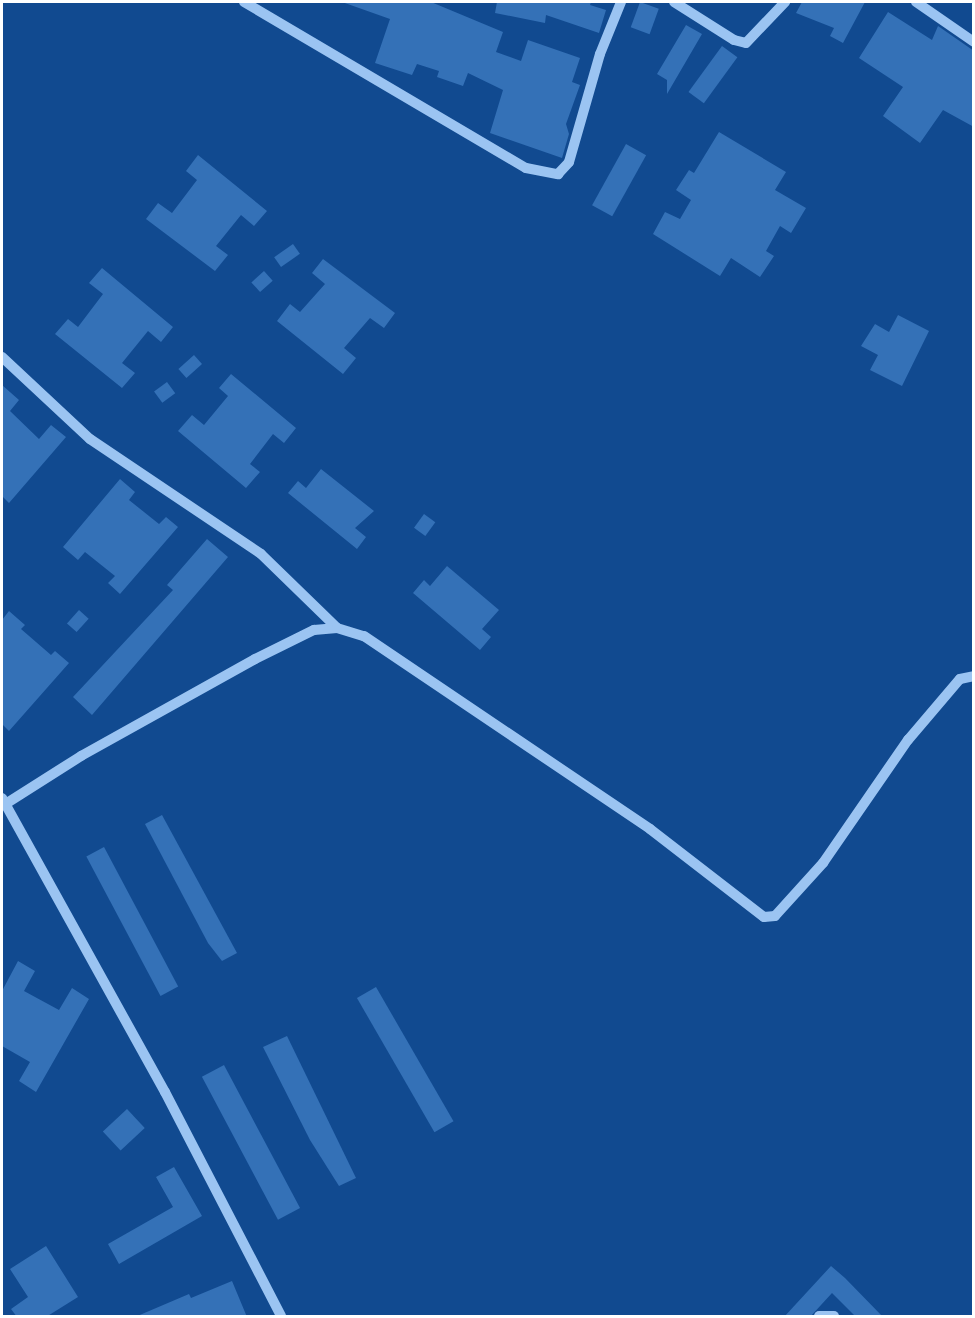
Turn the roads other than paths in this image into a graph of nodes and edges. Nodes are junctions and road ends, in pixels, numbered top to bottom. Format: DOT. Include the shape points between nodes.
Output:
graph roads {
  1 [pos="244,2"];
  2 [pos="621,2"];
  3 [pos="674,2"];
  4 [pos="785,2"];
  5 [pos="916,2"];
  6 [pos="974,42"];
  7 [pos="2,357"];
  8 [pos="337,628"];
  9 [pos="974,676"];
  10 [pos="4,800"];
  11 [pos="281,1317"];
  12 [pos="819,1317"];
  13 [pos="834,1317"];
  1 -- 2 [label="street" via="526,168 558,174 569,162 600,54"];
  3 -- 4 [label="street" via="734,40 746,43"];
  5 -- 6 [label="street"];
  7 -- 8 [label="street" via="90,439 261,554"];
  8 -- 9 [label="street" via="364,636 506,730 650,829 764,917 775,916 786,908 908,740 960,678"];
  8 -- 10 [label="street" via="314,630 255,659"];
  10 -- 11 [label="street" via="171,1102"];
  12 -- 13 [label="street"];
}
